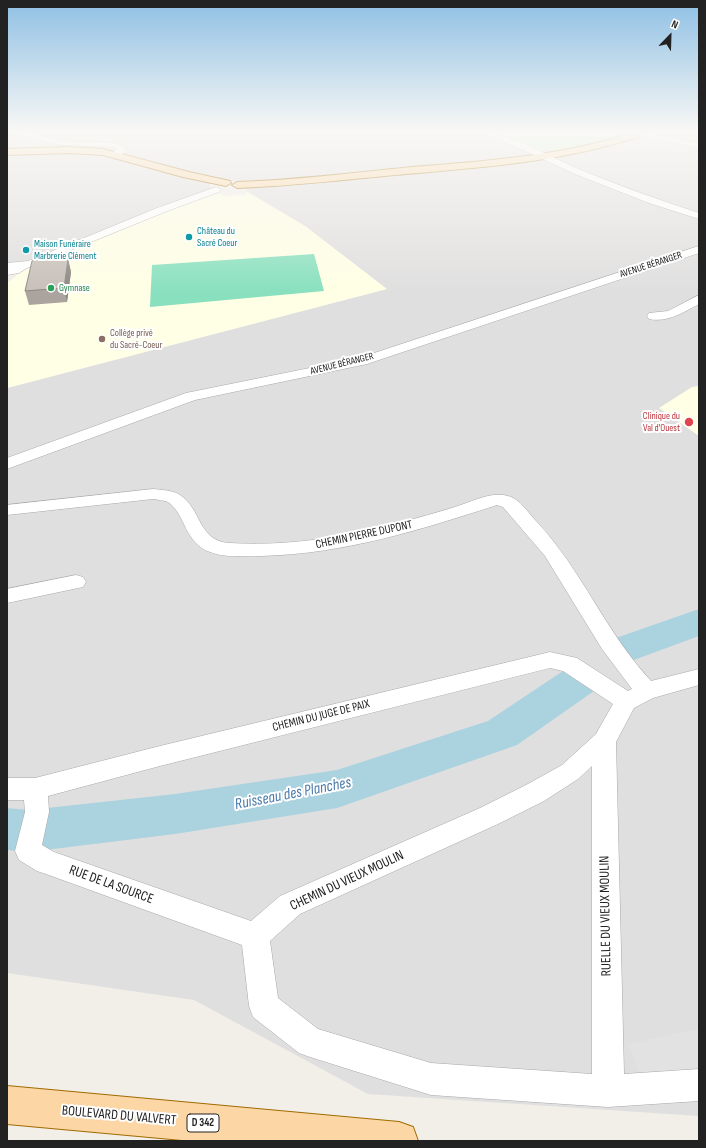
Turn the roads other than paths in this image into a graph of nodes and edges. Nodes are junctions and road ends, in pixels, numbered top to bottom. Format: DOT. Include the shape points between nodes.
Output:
graph roads {
  1 [pos="212,186"];
  2 [pos="233,186"];
  3 [pos="243,186"];
  4 [pos="613,186"];
  5 [pos="215,188"];
  6 [pos="699,216"];
  7 [pos="699,249"];
  8 [pos="8,269"];
  9 [pos="699,299"];
  10 [pos="653,316"];
  11 [pos="7,464"];
  12 [pos="7,510"];
  13 [pos="76,582"];
  14 [pos="7,596"];
  15 [pos="699,677"];
  16 [pos="630,691"];
  17 [pos="604,741"];
  18 [pos="7,789"];
  19 [pos="36,800"];
  20 [pos="255,936"];
  21 [pos="699,1086"];
  22 [pos="608,1091"];
  23 [pos="7,1105"];
  24 [pos="399,1141"];
  1 -- 5 [label="main road"];
  2 -- 3 [label="main road"];
  2 -- 5 [label="main road" via="227,191"];
  4 -- 6 [label="street"];
  5 -- 8 [label="street" via="22,266 19,270"];
  7 -- 11 [label="street, AVENUE BÉRANGER" via="362,361 191,396"];
  9 -- 10 [label="street" via="671,314"];
  12 -- 16 [label="street, CHEMIN PIERRE DUPONT" via="153,494 165,495 176,500 206,543 215,548 271,550 342,542 406,527 497,499 503,500 509,503 557,558 612,645"];
  13 -- 14 [label="street"];
  15 -- 16 [label="street"];
  16 -- 17 [label="street, CHEMIN DU VIEUX MOULIN"];
  16 -- 19 [label="street, CHEMIN DU JUGE DE PAIX" via="569,664 550,660 176,752"];
  17 -- 20 [label="street, CHEMIN DU VIEUX MOULIN" via="570,772 535,793 290,905"];
  17 -- 22 [label="street, RUELLE DU VIEUX MOULIN"];
  18 -- 19 [label="street, CHEMIN DU JUGE DE PAIX"];
  19 -- 20 [label="street, RUE DE LA SOURCE" via="28,851 46,862"];
  20 -- 22 [label="street" via="264,1006 310,1042 431,1079"];
  21 -- 22 [label="street"];
  23 -- 24 [label="main road, BOULEVARD DU VALVERT / D 342"];
}
